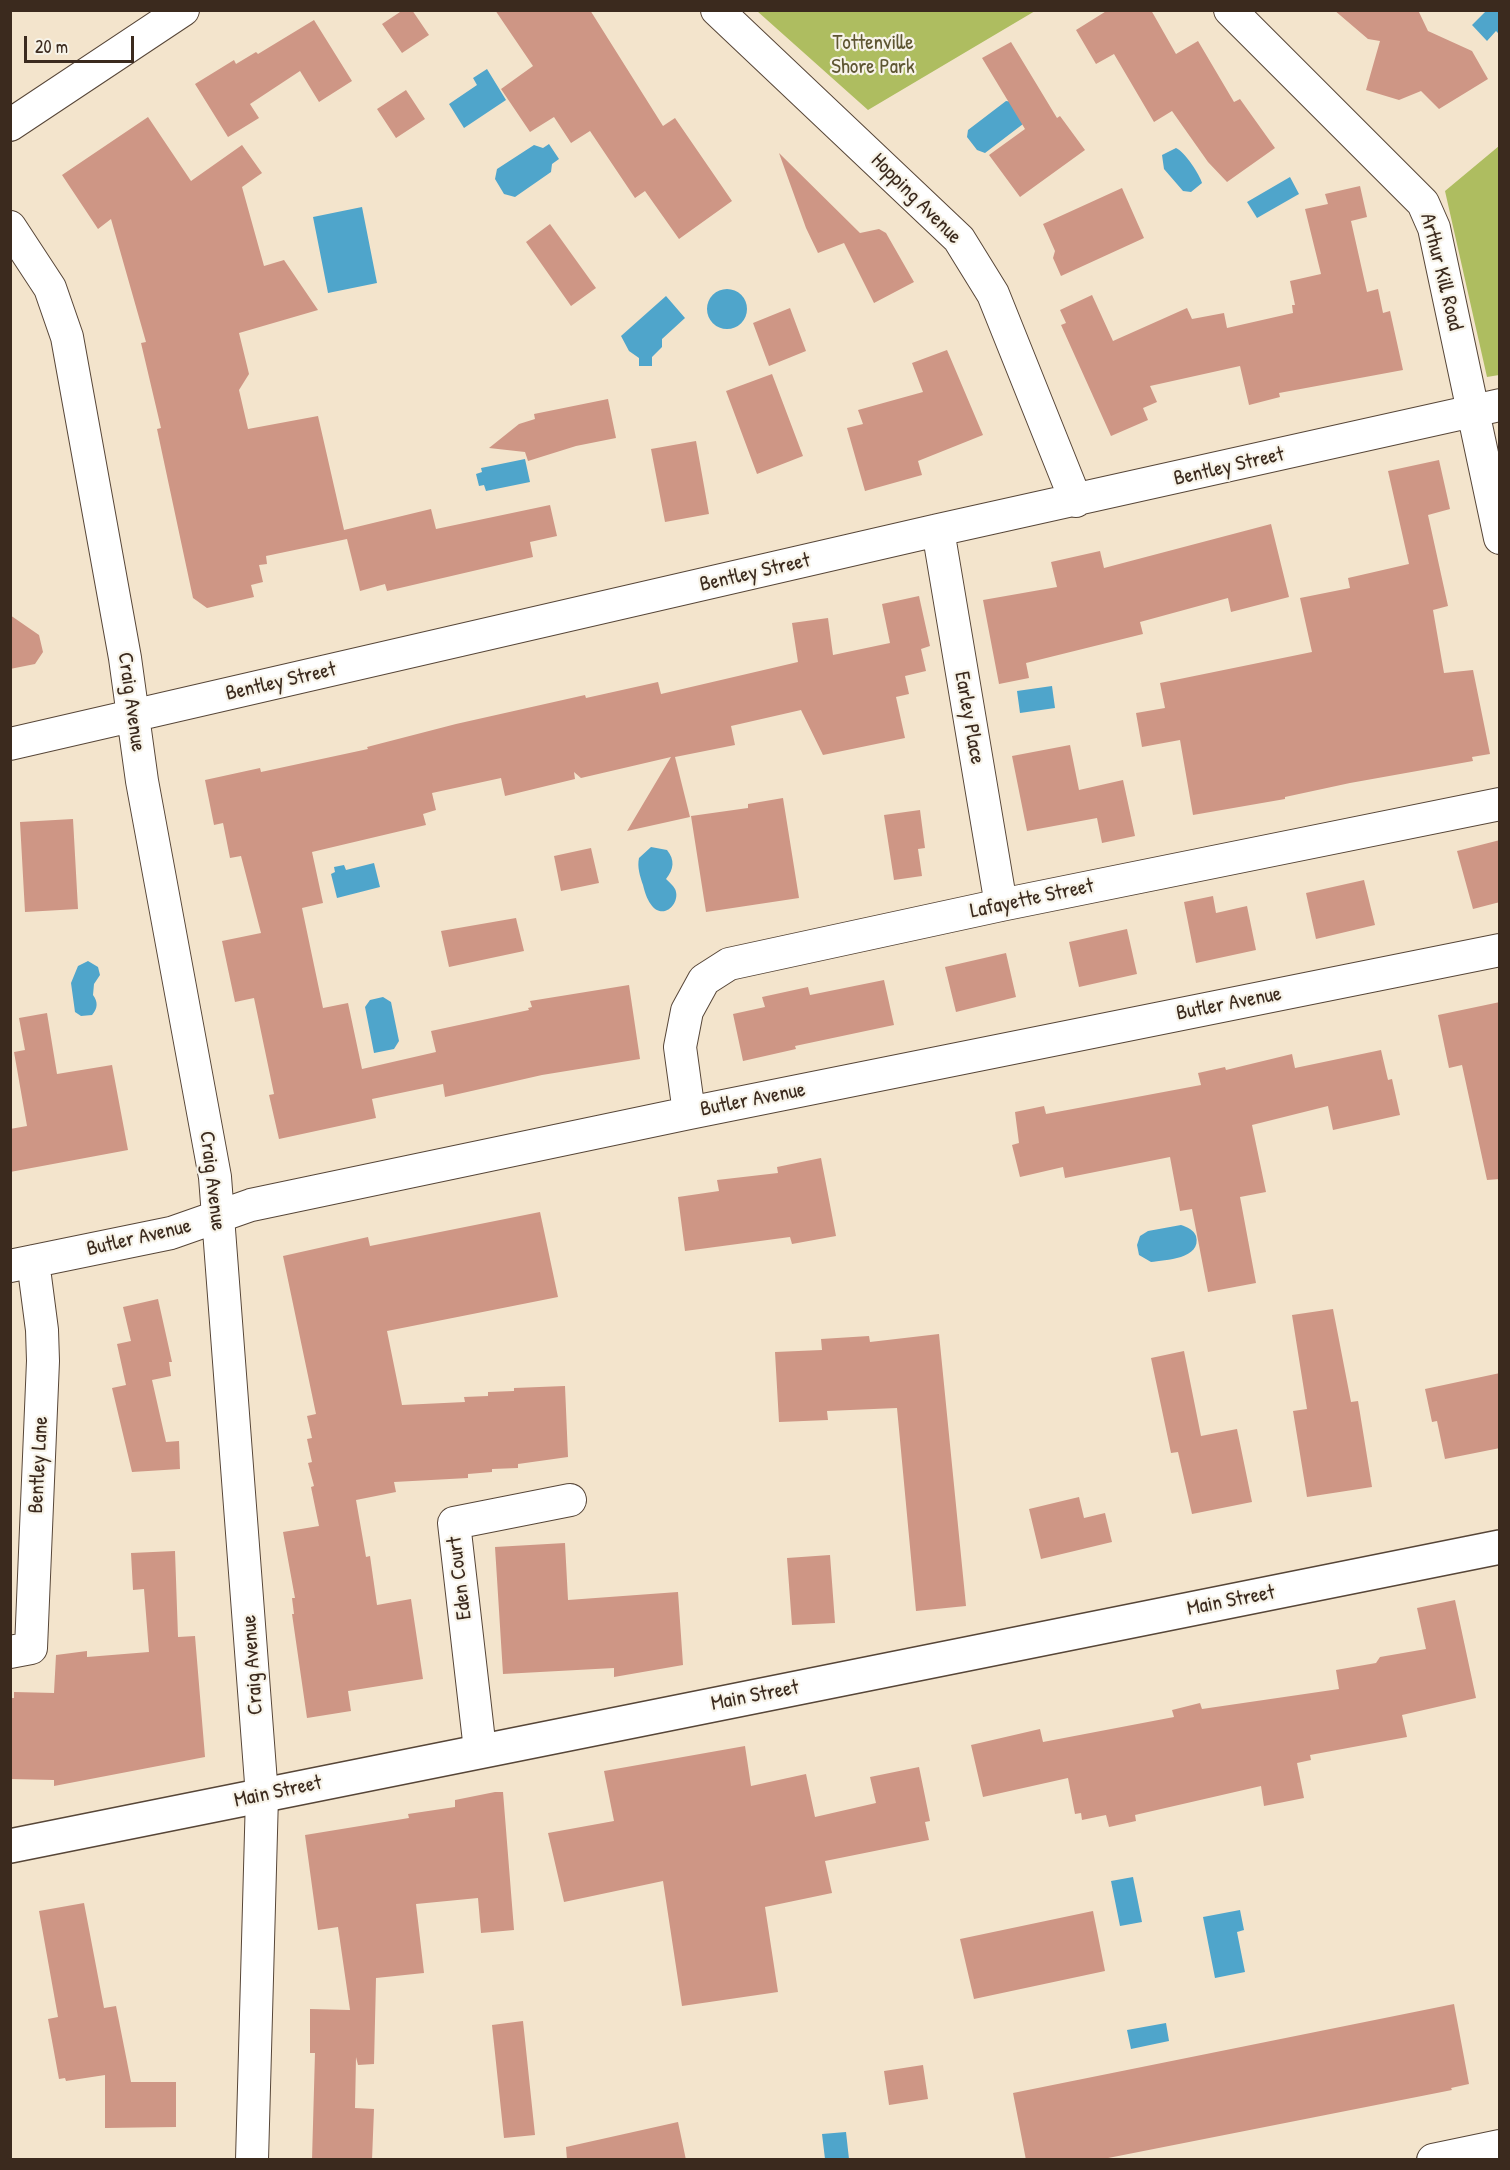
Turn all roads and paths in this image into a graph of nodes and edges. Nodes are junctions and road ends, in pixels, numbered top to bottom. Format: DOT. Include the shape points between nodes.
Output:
graph roads {
  1 [pos="183,10"];
  2 [pos="717,10"];
  3 [pos="1230,10"];
  4 [pos="10,125"];
  5 [pos="10,227"];
  6 [pos="1486,408"];
  7 [pos="1076,501"];
  8 [pos="938,530"];
  9 [pos="1500,538"];
  10 [pos="134,716"];
  11 [pos="10,744"];
  12 [pos="1500,804"];
  13 [pos="1001,905"];
  14 [pos="1500,950"];
  15 [pos="689,1113"];
  16 [pos="219,1218"];
  17 [pos="22,1264"];
  18 [pos="570,1500"];
  19 [pos="1500,1547"];
  20 [pos="10,1652"];
  21 [pos="480,1750"];
  22 [pos="262,1796"];
  23 [pos="10,1846"];
  24 [pos="1500,2146"];
  25 [pos="252,2160"];
  26 [pos="1432,2160"];
  1 -- 4 [label="street"];
  2 -- 7 [label="street, Hopping Avenue" via="959,239 993,294"];
  3 -- 6 [label="street, Arthur Kill Road" via="1423,203 1434,228"];
  5 -- 10 [label="street, Craig Avenue" via="50,288 67,337"];
  6 -- 7 [label="street, Bentley Street"];
  6 -- 9 [label="street, Arthur Kill Road"];
  7 -- 8 [label="street, Bentley Street"];
  8 -- 10 [label="street, Bentley Street"];
  8 -- 13 [label="street, Earley Place"];
  10 -- 11 [label="street, Bentley Street"];
  10 -- 16 [label="street, Craig Avenue"];
  12 -- 13 [label="street, Lafayette Street"];
  13 -- 15 [label="street, Lafayette Street" via="729,964 704,980 687,1011 680,1047"];
  14 -- 15 [label="street, Butler Avenue"];
  15 -- 16 [label="street, Butler Avenue" via="251,1205"];
  16 -- 17 [label="street, Butler Avenue" via="171,1233"];
  16 -- 22 [label="street, Craig Avenue"];
  17 -- 20 [label="street, Bentley Lane" via="42,1330 43,1372 31,1648"];
  18 -- 21 [label="street, Eden Court" via="454,1523"];
  19 -- 21 [label="street, Main Street"];
  21 -- 22 [label="street, Main Street"];
  22 -- 23 [label="street, Main Street"];
  22 -- 25 [label="street, Craig Avenue"];
  24 -- 26 [label="street"];
}
